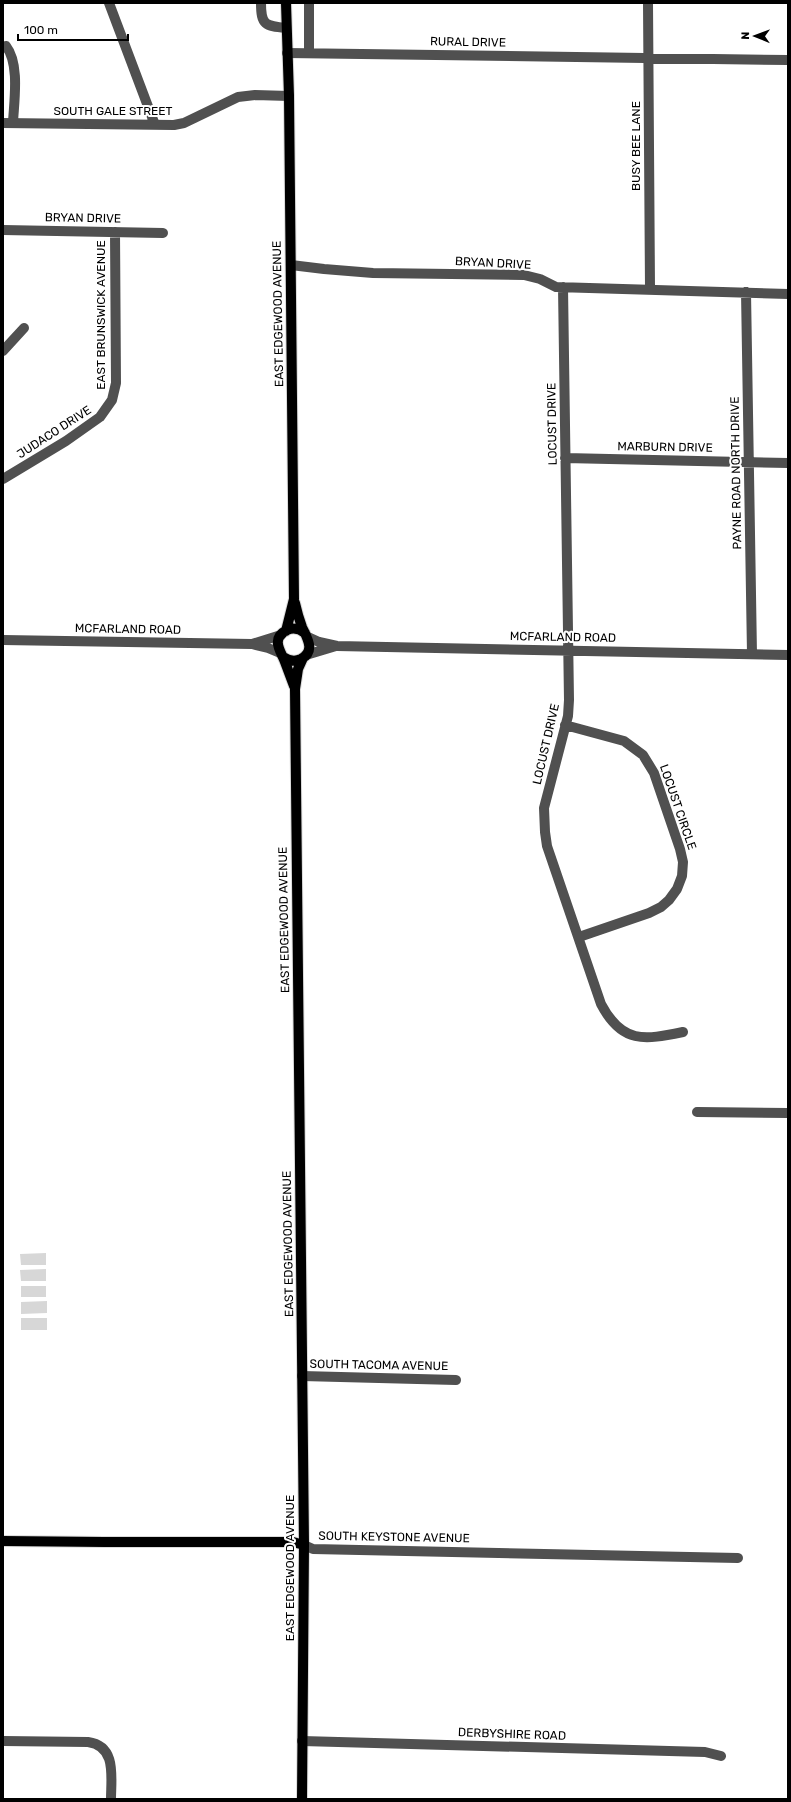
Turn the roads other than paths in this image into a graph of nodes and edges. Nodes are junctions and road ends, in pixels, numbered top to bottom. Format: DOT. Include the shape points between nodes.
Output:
graph roads {
  1 [pos="109,3"];
  2 [pos="261,3"];
  3 [pos="286,3"];
  4 [pos="309,3"];
  5 [pos="648,3"];
  6 [pos="286,28"];
  7 [pos="6,46"];
  8 [pos="287,53"];
  9 [pos="309,53"];
  10 [pos="649,58"];
  11 [pos="788,60"];
  12 [pos="289,96"];
  13 [pos="8,123"];
  14 [pos="155,125"];
  15 [pos="3,230"];
  16 [pos="115,232"];
  17 [pos="164,233"];
  18 [pos="291,265"];
  19 [pos="563,287"];
  20 [pos="650,288"];
  21 [pos="746,292"];
  22 [pos="788,294"];
  23 [pos="24,328"];
  24 [pos="3,351"];
  25 [pos="113,399"];
  26 [pos="565,458"];
  27 [pos="748,462"];
  28 [pos="788,463"];
  29 [pos="3,479"];
  30 [pos="294,599"];
  31 [pos="283,633"];
  32 [pos="306,635"];
  33 [pos="3,640"];
  34 [pos="252,644"];
  35 [pos="338,646"];
  36 [pos="568,650"];
  37 [pos="752,654"];
  38 [pos="282,655"];
  39 [pos="788,655"];
  40 [pos="304,657"];
  41 [pos="295,689"];
  42 [pos="565,725"];
  43 [pos="579,937"];
  44 [pos="683,1032"];
  45 [pos="697,1112"];
  46 [pos="788,1113"];
  47 [pos="302,1376"];
  48 [pos="456,1380"];
  49 [pos="3,1541"];
  50 [pos="304,1545"];
  51 [pos="738,1558"];
  52 [pos="3,1741"];
  53 [pos="302,1742"];
  54 [pos="721,1756"];
  55 [pos="111,1799"];
  56 [pos="302,1799"];
  1 -- 14 [label="street"];
  2 -- 6 [label="street" via="261,16 266,25"];
  3 -- 6 [label="main road, EAST EDGEWOOD AVENUE"];
  4 -- 9 [label="street"];
  5 -- 10 [label="street, BUSY BEE LANE"];
  6 -- 8 [label="main road, EAST EDGEWOOD AVENUE"];
  7 -- 13 [label="street" via="14,64"];
  8 -- 9 [label="street, RURAL DRIVE"];
  8 -- 12 [label="main road, EAST EDGEWOOD AVENUE"];
  9 -- 10 [label="street, RURAL DRIVE"];
  10 -- 11 [label="street, RURAL DRIVE"];
  10 -- 20 [label="street, BUSY BEE LANE"];
  12 -- 14 [label="street, SOUTH GALE STREET" via="245,96 232,99 180,124"];
  12 -- 18 [label="main road, EAST EDGEWOOD AVENUE"];
  13 -- 14 [label="street, SOUTH GALE STREET"];
  15 -- 16 [label="street, BRYAN DRIVE"];
  16 -- 17 [label="street, BRYAN DRIVE"];
  16 -- 25 [label="street, EAST BRUNSWICK AVENUE" via="116,382"];
  18 -- 19 [label="street, BRYAN DRIVE" via="373,273 520,275"];
  18 -- 30 [label="main road, EAST EDGEWOOD AVENUE"];
  19 -- 20 [label="street, BRYAN DRIVE"];
  19 -- 26 [label="street, LOCUST DRIVE"];
  20 -- 21 [label="street, BRYAN DRIVE"];
  21 -- 22 [label="street, BRYAN DRIVE"];
  21 -- 27 [label="street, PAYNE ROAD NORTH DRIVE"];
  23 -- 24 [label="street"];
  25 -- 29 [label="street, JUDACO DRIVE" via="103,415 94,422"];
  26 -- 27 [label="street, MARBURN DRIVE"];
  26 -- 36 [label="street, LOCUST DRIVE"];
  27 -- 28 [label="street, MARBURN DRIVE"];
  27 -- 37 [label="street, PAYNE ROAD NORTH DRIVE"];
  30 -- 31 [label="main road, EAST EDGEWOOD AVENUE"];
  30 -- 32 [label="main road, EAST EDGEWOOD AVENUE"];
  31 -- 32 [label="main road" via="296,629"];
  31 -- 34 [label="street, MCFARLAND ROAD"];
  31 -- 38 [label="main road, EAST EDGEWOOD AVENUE" via="278,642"];
  32 -- 35 [label="street, MCFARLAND ROAD" via="319,642"];
  32 -- 40 [label="main road, EAST EDGEWOOD AVENUE" via="310,644"];
  33 -- 34 [label="street, MCFARLAND ROAD"];
  34 -- 38 [label="street, MCFARLAND ROAD"];
  35 -- 36 [label="street, MCFARLAND ROAD"];
  35 -- 40 [label="street, MCFARLAND ROAD"];
  36 -- 37 [label="street, MCFARLAND ROAD"];
  36 -- 42 [label="street, LOCUST DRIVE" via="569,710"];
  37 -- 39 [label="street, MCFARLAND ROAD"];
  38 -- 40 [label="main road" via="291,661"];
  38 -- 41 [label="main road, EAST EDGEWOOD AVENUE"];
  40 -- 41 [label="main road, EAST EDGEWOOD AVENUE" via="298,669"];
  41 -- 47 [label="main road, EAST EDGEWOOD AVENUE"];
  42 -- 43 [label="street, LOCUST DRIVE" via="544,808 544,822 548,846"];
  42 -- 43 [label="street, LOCUST CIRCLE" via="624,741 643,755 654,773 682,862 682,876 677,889 661,907"];
  43 -- 44 [label="street, LOCUST DRIVE" via="601,1004 614,1024 625,1032 642,1038"];
  45 -- 46 [label="street"];
  47 -- 48 [label="street, SOUTH TACOMA AVENUE"];
  47 -- 50 [label="main road, EAST EDGEWOOD AVENUE"];
  49 -- 50 [label="main road, SOUTH KEYSTONE AVENUE" via="294,1542"];
  50 -- 51 [label="street, SOUTH KEYSTONE AVENUE" via="313,1548"];
  50 -- 53 [label="main road, EAST EDGEWOOD AVENUE"];
  52 -- 55 [label="street" via="96,1744 108,1754 111,1763"];
  53 -- 54 [label="street, DERBYSHIRE ROAD" via="705,1752"];
  53 -- 56 [label="main road, EAST EDGEWOOD AVENUE"];
}
